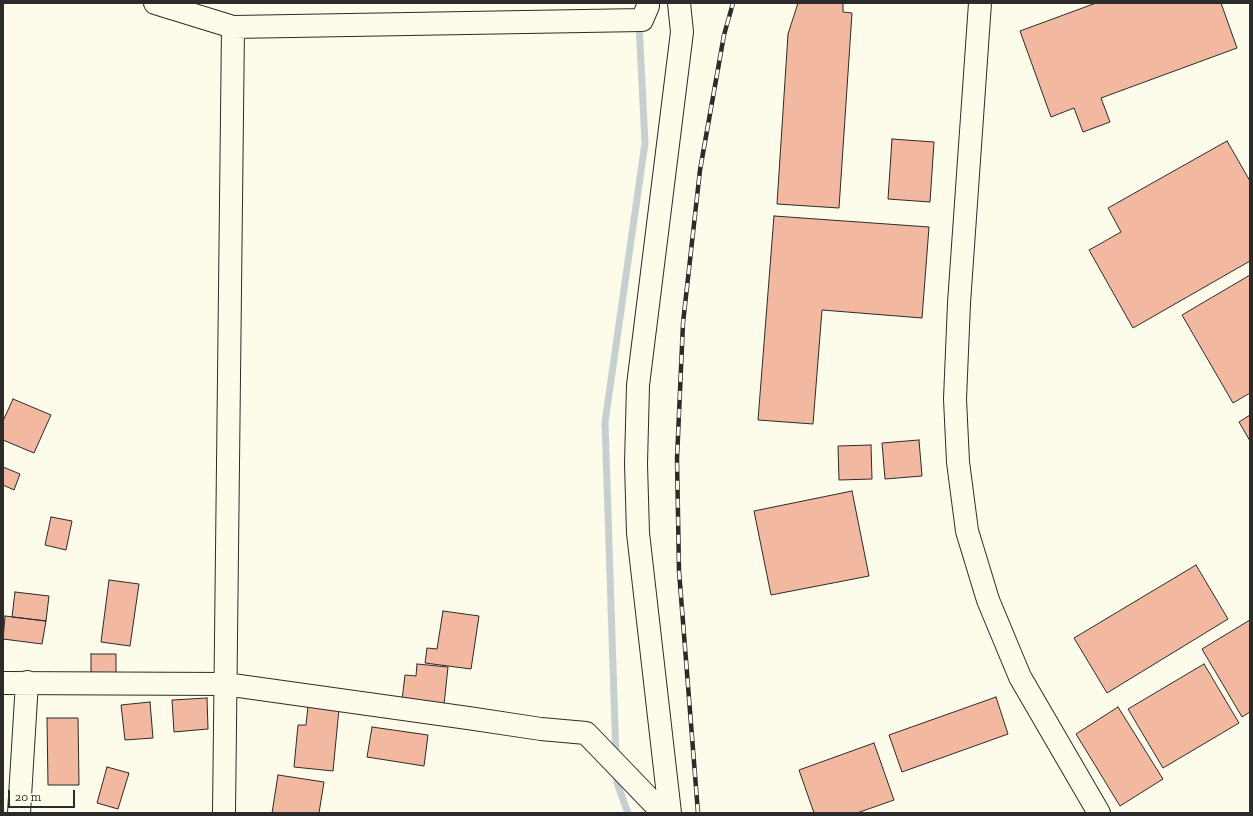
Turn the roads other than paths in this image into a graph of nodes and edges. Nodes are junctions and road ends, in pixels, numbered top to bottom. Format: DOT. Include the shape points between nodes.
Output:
graph roads {
  1 [pos="155,3"];
  2 [pos="648,3"];
  3 [pos="679,3"];
  4 [pos="980,3"];
  5 [pos="233,27"];
  6 [pos="27,682"];
  7 [pos="3,683"];
  8 [pos="225,684"];
  9 [pos="19,813"];
  10 [pos="224,813"];
  11 [pos="663,813"];
  12 [pos="670,813"];
  13 [pos="1099,813"];
  1 -- 5 [label="street"];
  2 -- 5 [label="street" via="642,20"];
  3 -- 12 [label="street" via="682,32 638,385 636,464 638,533"];
  4 -- 13 [label="street" via="955,399 958,462 967,531 988,600 1020,677"];
  5 -- 8 [label="street"];
  6 -- 7 [label="street"];
  6 -- 8 [label="street"];
  6 -- 9 [label="street"];
  8 -- 10 [label="street"];
  8 -- 11 [label="street" via="541,729 586,733"];
}
